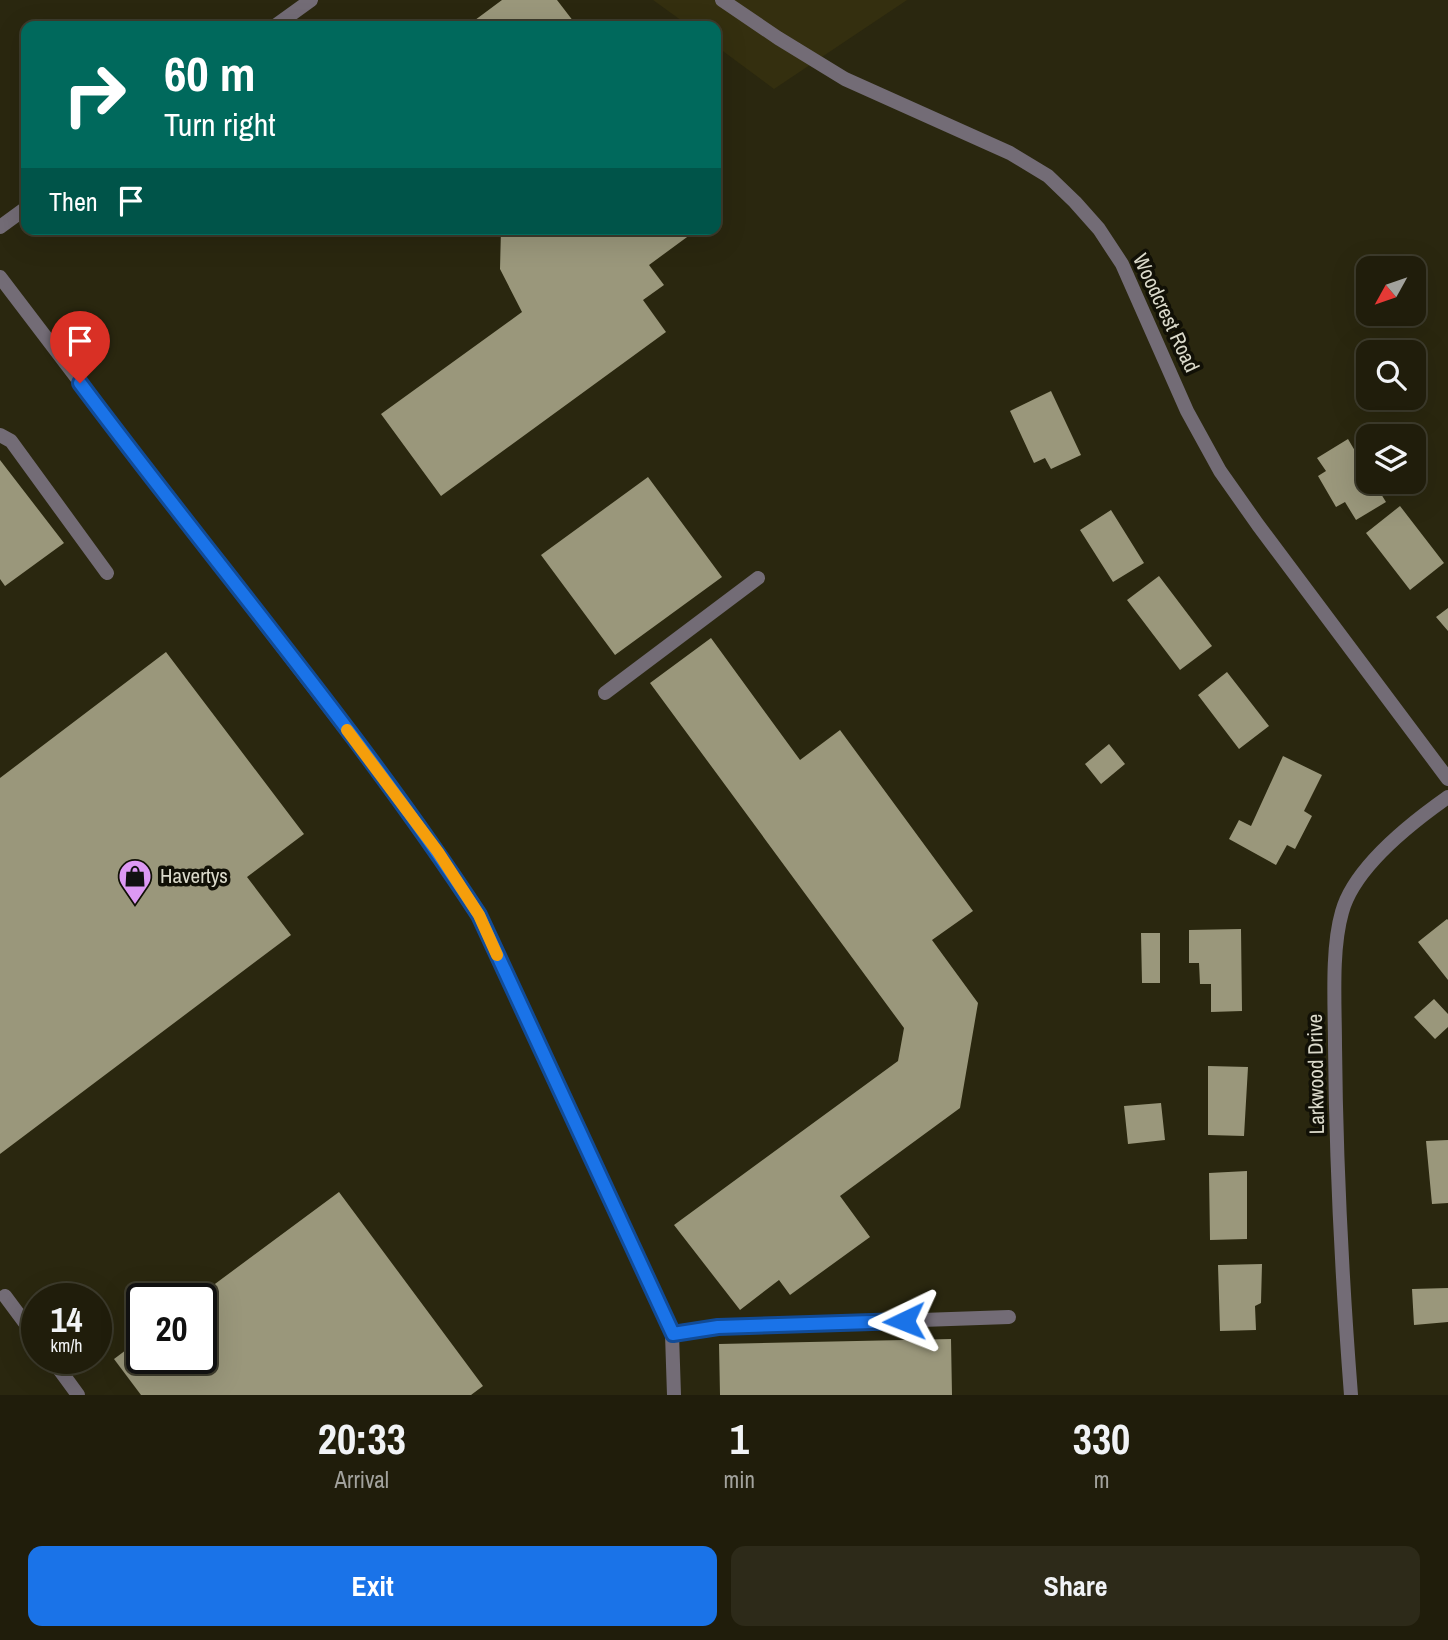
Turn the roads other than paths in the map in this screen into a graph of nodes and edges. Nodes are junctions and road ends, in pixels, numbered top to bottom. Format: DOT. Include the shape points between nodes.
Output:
graph roads {
  1 [pos="312,0"];
  2 [pos="722,0"];
  3 [pos="282,21"];
  4 [pos="21,212"];
  5 [pos="0,227"];
  6 [pos="0,276"];
  7 [pos="0,435"];
  8 [pos="107,573"];
  9 [pos="758,578"];
  10 [pos="605,693"];
  11 [pos="1448,779"];
  12 [pos="1448,797"];
  13 [pos="5,1296"];
  14 [pos="1009,1317"];
  15 [pos="21,1318"];
  16 [pos="673,1334"];
  17 [pos="63,1374"];
  18 [pos="78,1395"];
  19 [pos="674,1395"];
  20 [pos="1350,1395"];
  1 -- 3 [label="street"];
  2 -- 11 [label="street, Woodcrest Road" via="845,79 1010,153 1048,176 1075,202 1122,264 1186,411 1220,471"];
  4 -- 5 [label="street"];
  6 -- 16 [label="street" via="375,767 479,915"];
  7 -- 8 [label="street" via="11,441"];
  9 -- 10 [label="street"];
  12 -- 20 [label="street, Larkwood Drive" via="1365,870 1342,913 1335,966 1335,1077"];
  13 -- 15 [label="street"];
  14 -- 16 [label="street" via="718,1327"];
  16 -- 19 [label="street"];
  17 -- 18 [label="street"];
}
